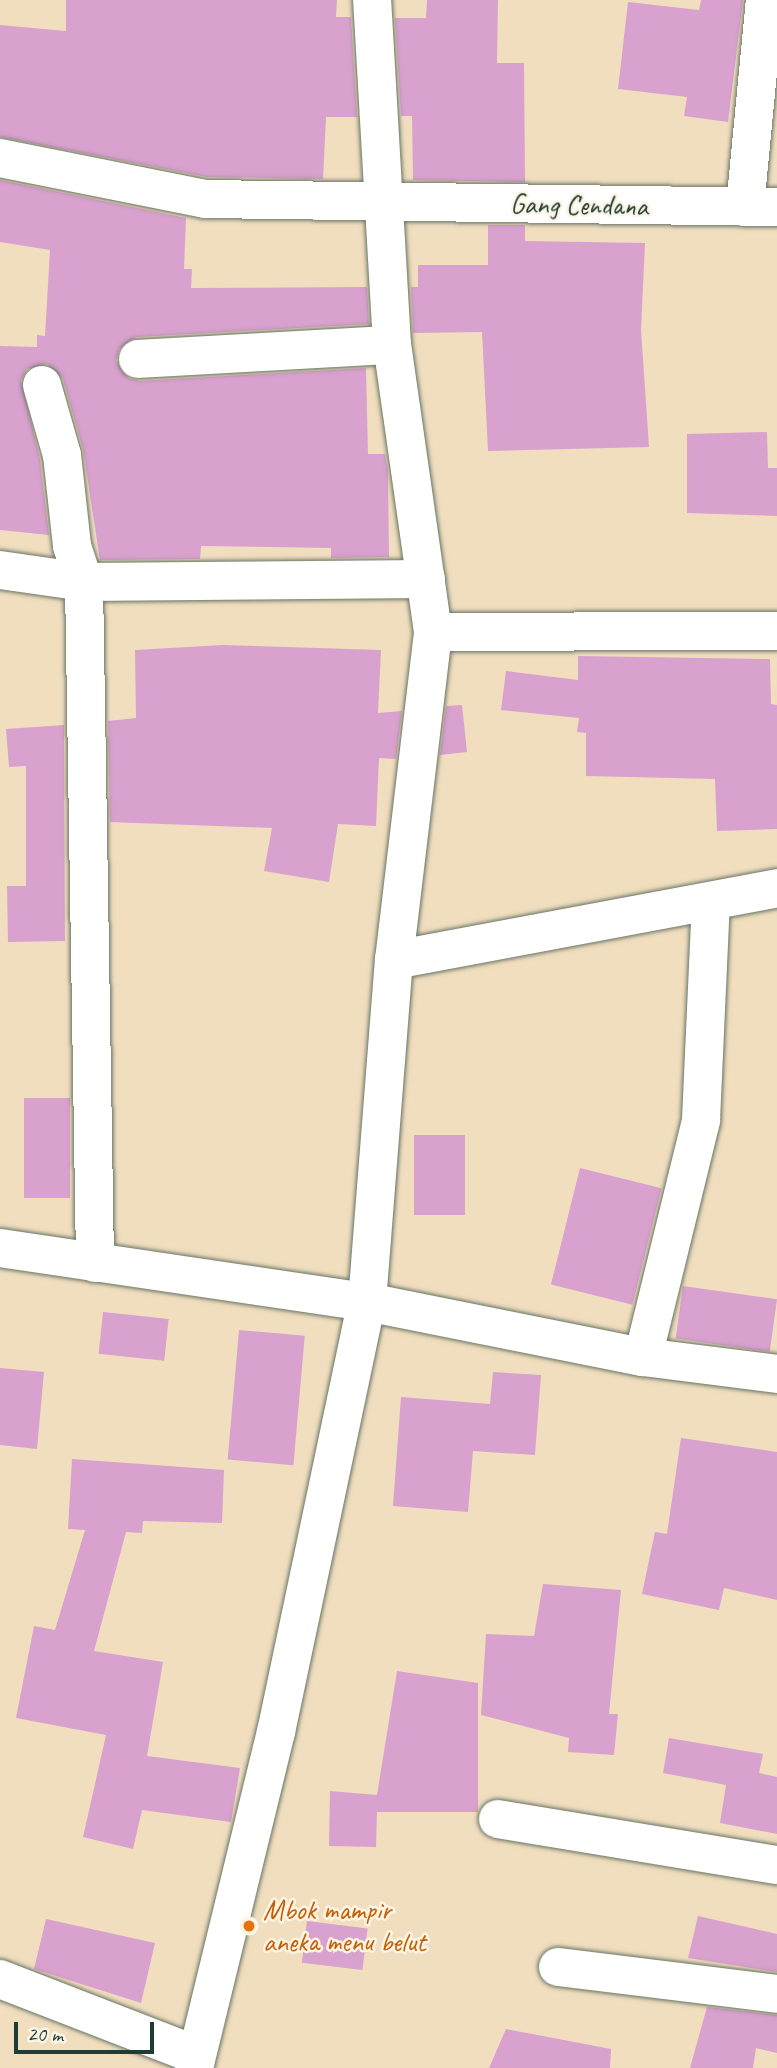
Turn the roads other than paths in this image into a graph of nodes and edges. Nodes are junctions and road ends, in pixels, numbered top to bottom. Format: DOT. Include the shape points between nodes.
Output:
graph roads {
  1 [pos="372,0"];
  2 [pos="765,0"];
  3 [pos="0,158"];
  4 [pos="382,202"];
  5 [pos="761,207"];
  6 [pos="392,345"];
  7 [pos="138,359"];
  8 [pos="42,385"];
  9 [pos="0,570"];
  10 [pos="426,579"];
  11 [pos="84,582"];
  12 [pos="777,631"];
  13 [pos="433,632"];
  14 [pos="777,888"];
  15 [pos="711,902"];
  16 [pos="394,960"];
  17 [pos="0,1248"];
  18 [pos="95,1263"];
  19 [pos="367,1302"];
  20 [pos="643,1357"];
  21 [pos="777,1374"];
  22 [pos="498,1819"];
  23 [pos="777,1865"];
  24 [pos="558,1967"];
  25 [pos="0,1979"];
  26 [pos="777,1994"];
  27 [pos="195,2061"];
  1 -- 4 [label="street"];
  2 -- 5 [label="street"];
  3 -- 4 [label="street, Gang Cendana" via="205,199"];
  4 -- 5 [label="street, Gang Cendana"];
  4 -- 6 [label="street"];
  6 -- 7 [label="street"];
  6 -- 10 [label="street"];
  8 -- 11 [label="street" via="62,456 72,546"];
  9 -- 11 [label="street"];
  10 -- 11 [label="street"];
  10 -- 13 [label="street"];
  11 -- 18 [label="street"];
  12 -- 13 [label="street"];
  13 -- 16 [label="street"];
  14 -- 15 [label="street"];
  15 -- 16 [label="street"];
  15 -- 20 [label="street" via="701,1120"];
  16 -- 19 [label="street"];
  17 -- 18 [label="street"];
  18 -- 19 [label="street"];
  19 -- 20 [label="street"];
  19 -- 27 [label="street" via="276,1732"];
  20 -- 21 [label="street"];
  22 -- 23 [label="street"];
  24 -- 26 [label="street"];
  25 -- 27 [label="street"];
}
